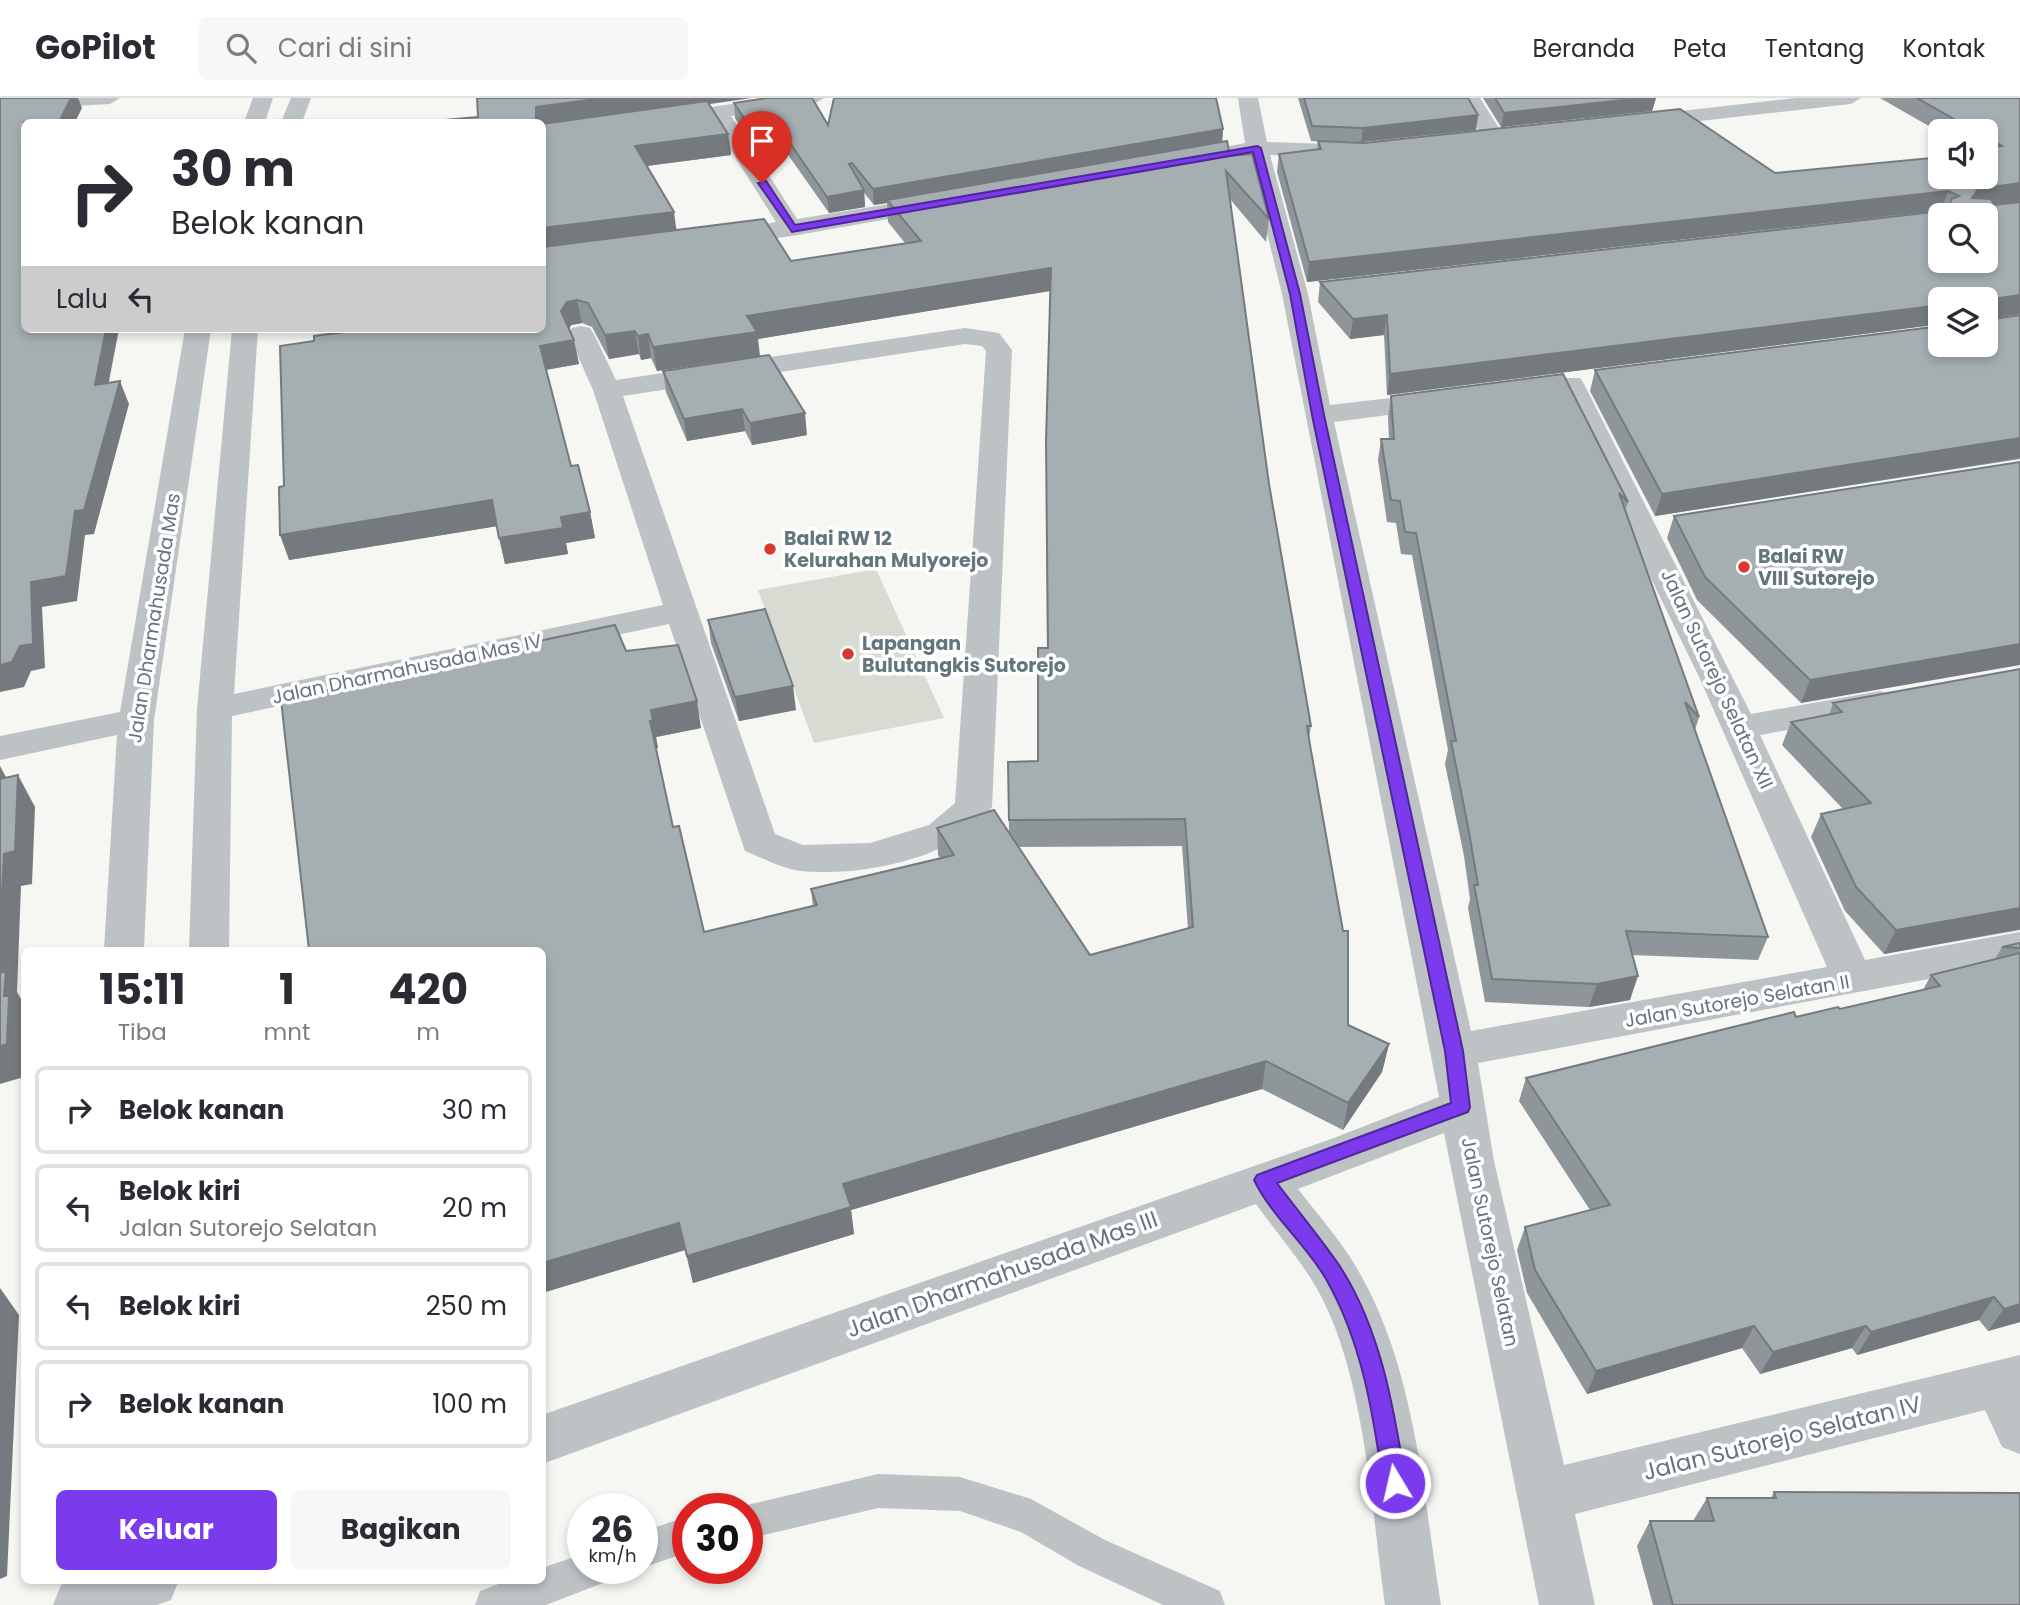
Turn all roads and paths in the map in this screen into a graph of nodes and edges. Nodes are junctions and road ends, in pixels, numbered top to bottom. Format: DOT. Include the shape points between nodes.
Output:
graph roads {
  1 [pos="110,98"];
  2 [pos="263,98"];
  3 [pos="301,98"];
  4 [pos="814,98"];
  5 [pos="1248,98"];
  6 [pos="1470,98"];
  7 [pos="1851,98"];
  8 [pos="0,104"];
  9 [pos="718,113"];
  10 [pos="256,119"];
  11 [pos="293,119"];
  12 [pos="639,124"];
  13 [pos="1618,124"];
  14 [pos="1522,135"];
  15 [pos="1494,138"];
  16 [pos="1468,141"];
  17 [pos="1368,152"];
  18 [pos="1205,157"];
  19 [pos="1260,162"];
  20 [pos="957,200"];
  21 [pos="792,229"];
  22 [pos="695,241"];
  23 [pos="197,333"];
  24 [pos="245,333"];
  25 [pos="581,334"];
  26 [pos="1570,384"];
  27 [pos="607,390"];
  28 [pos="1474,396"];
  29 [pos="1318,415"];
  30 [pos="682,611"];
  31 [pos="1914,696"];
  32 [pos="215,709"];
  33 [pos="136,720"];
  34 [pos="1742,727"];
  35 [pos="0,748"];
  36 [pos="124,947"];
  37 [pos="209,947"];
  38 [pos="2020,947"];
  39 [pos="1853,980"];
  40 [pos="1454,1051"];
  41 [pos="1461,1107"];
  42 [pos="1264,1180"];
  43 [pos="2009,1381"];
  44 [pos="2020,1430"];
  45 [pos="546,1439"];
  46 [pos="1544,1496"];
  47 [pos="763,1517"];
  48 [pos="567,1578"];
  49 [pos="83,1584"];
  50 [pos="140,1584"];
  51 [pos="81,1605"];
  52 [pos="494,1605"];
  53 [pos="1206,1605"];
  54 [pos="1413,1605"];
  55 [pos="1567,1605"];
  1 -- 8 [label="street"];
  2 -- 10 [label="street"];
  3 -- 11 [label="street"];
  4 -- 9 [label="street"];
  5 -- 19 [label="street, Jalan Sutorejo Selatan"];
  6 -- 15 [label="street"];
  7 -- 13 [label="street"];
  9 -- 12 [label="street"];
  9 -- 21 [label="street"];
  14 -- 15 [label="street"];
  15 -- 16 [label="street"];
  17 -- 19 [label="street"];
  18 -- 19 [label="street"];
  19 -- 29 [label="street, Jalan Sutorejo Selatan" via="1306,292"];
  20 -- 21 [label="street"];
  21 -- 22 [label="street"];
  23 -- 33 [label="street, Jalan Dharmahusada Mas"];
  24 -- 32 [label="street"];
  25 -- 27 [label="street"];
  26 -- 34 [label="street, Jalan Sutorejo Selatan XII" via="1661,527"];
  27 -- 30 [label="street"];
  27 -- 30 [label="street" via="965,337 989,339 999,350 973,807 942,834 871,856 800,858 759,842"];
  28 -- 29 [label="street"];
  29 -- 40 [label="street, Jalan Sutorejo Selatan"];
  30 -- 32 [label="street, Jalan Dharmahusada Mas IV"];
  31 -- 34 [label="street"];
  32 -- 37 [label="street"];
  33 -- 35 [label="street"];
  33 -- 36 [label="street, Jalan Dharmahusada Mas"];
  34 -- 39 [label="street, Jalan Sutorejo Selatan XII"];
  38 -- 39 [label="street, Jalan Sutorejo Selatan II"];
  39 -- 40 [label="street, Jalan Sutorejo Selatan II"];
  40 -- 41 [label="street, Jalan Sutorejo Selatan"];
  41 -- 42 [label="street, Jalan Dharmahusada Mas III"];
  41 -- 46 [label="street, Jalan Sutorejo Selatan"];
  42 -- 45 [label="street, Jalan Dharmahusada Mas III"];
  42 -- 54 [label="street" via="1333,1272 1361,1330 1383,1410"];
  43 -- 44 [label="street"];
  43 -- 46 [label="street, Jalan Sutorejo Selatan IV"];
  46 -- 55 [label="street, Jalan Sutorejo Selatan"];
  47 -- 53 [label="lane" via="878,1491 960,1494 1031,1517 1092,1553"];
  48 -- 52 [label="lane"];
  49 -- 51 [label="street"];
  50 -- 51 [label="street"];
}
